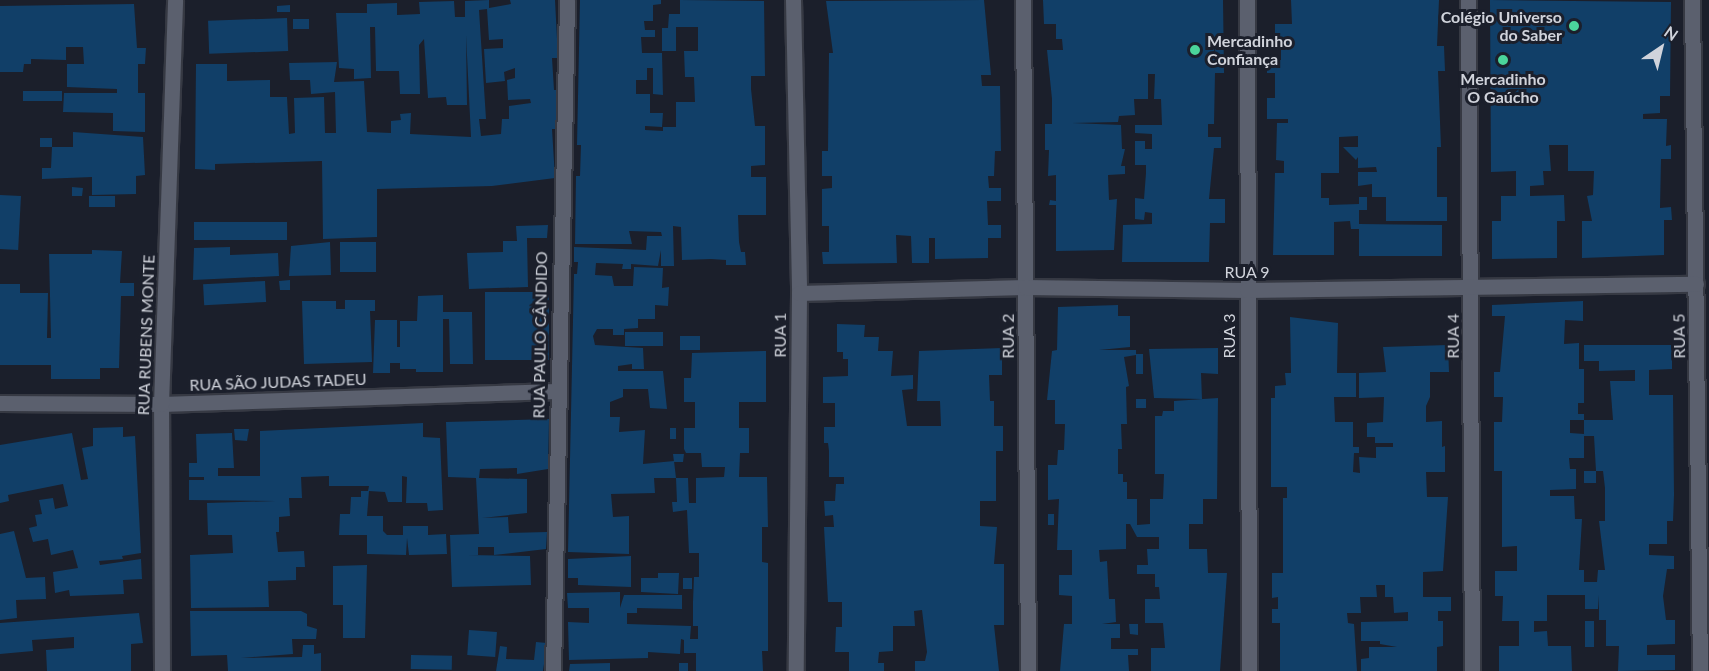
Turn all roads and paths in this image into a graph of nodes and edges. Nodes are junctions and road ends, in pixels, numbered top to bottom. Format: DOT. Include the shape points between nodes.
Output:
graph roads {
  1 [pos="175,0"];
  2 [pos="567,0"];
  3 [pos="794,0"];
  4 [pos="1023,0"];
  5 [pos="1247,0"];
  6 [pos="1468,0"];
  7 [pos="1692,0"];
  8 [pos="1696,284"];
  9 [pos="1025,287"];
  10 [pos="1471,288"];
  11 [pos="1247,290"];
  12 [pos="799,293"];
  13 [pos="556,391"];
  14 [pos="0,403"];
  15 [pos="161,404"];
  16 [pos="1705,578"];
  17 [pos="162,671"];
  18 [pos="553,671"];
  19 [pos="796,671"];
  20 [pos="1029,671"];
  21 [pos="1249,671"];
  22 [pos="1472,671"];
  23 [pos="1701,671"];
  1 -- 15 [label="street, RUA RUBENS MONTE"];
  2 -- 13 [label="street, RUA PAULO CÂNDIDO"];
  3 -- 12 [label="street, RUA 1"];
  4 -- 9 [label="street, RUA 2"];
  5 -- 11 [label="street, RUA 3"];
  6 -- 10 [label="street, RUA 4"];
  7 -- 8 [label="street, RUA 5"];
  8 -- 10 [label="street, RUA 9"];
  8 -- 16 [label="street, RUA 5"];
  9 -- 11 [label="street, RUA 9"];
  9 -- 12 [label="street, RUA 9"];
  9 -- 20 [label="street, RUA 2"];
  10 -- 11 [label="street, RUA 9"];
  10 -- 22 [label="street, RUA 4"];
  11 -- 21 [label="street, RUA 3"];
  12 -- 19 [label="street, RUA 1"];
  13 -- 15 [label="street, RUA SÃO JUDAS TADEU"];
  13 -- 18 [label="street, RUA PAULO CÂNDIDO"];
  14 -- 15 [label="street, RUA SÃO JUDAS TADEU"];
  15 -- 17 [label="street, RUA RUBENS MONTE"];
  16 -- 23 [label="street, RUA 5"];
}
